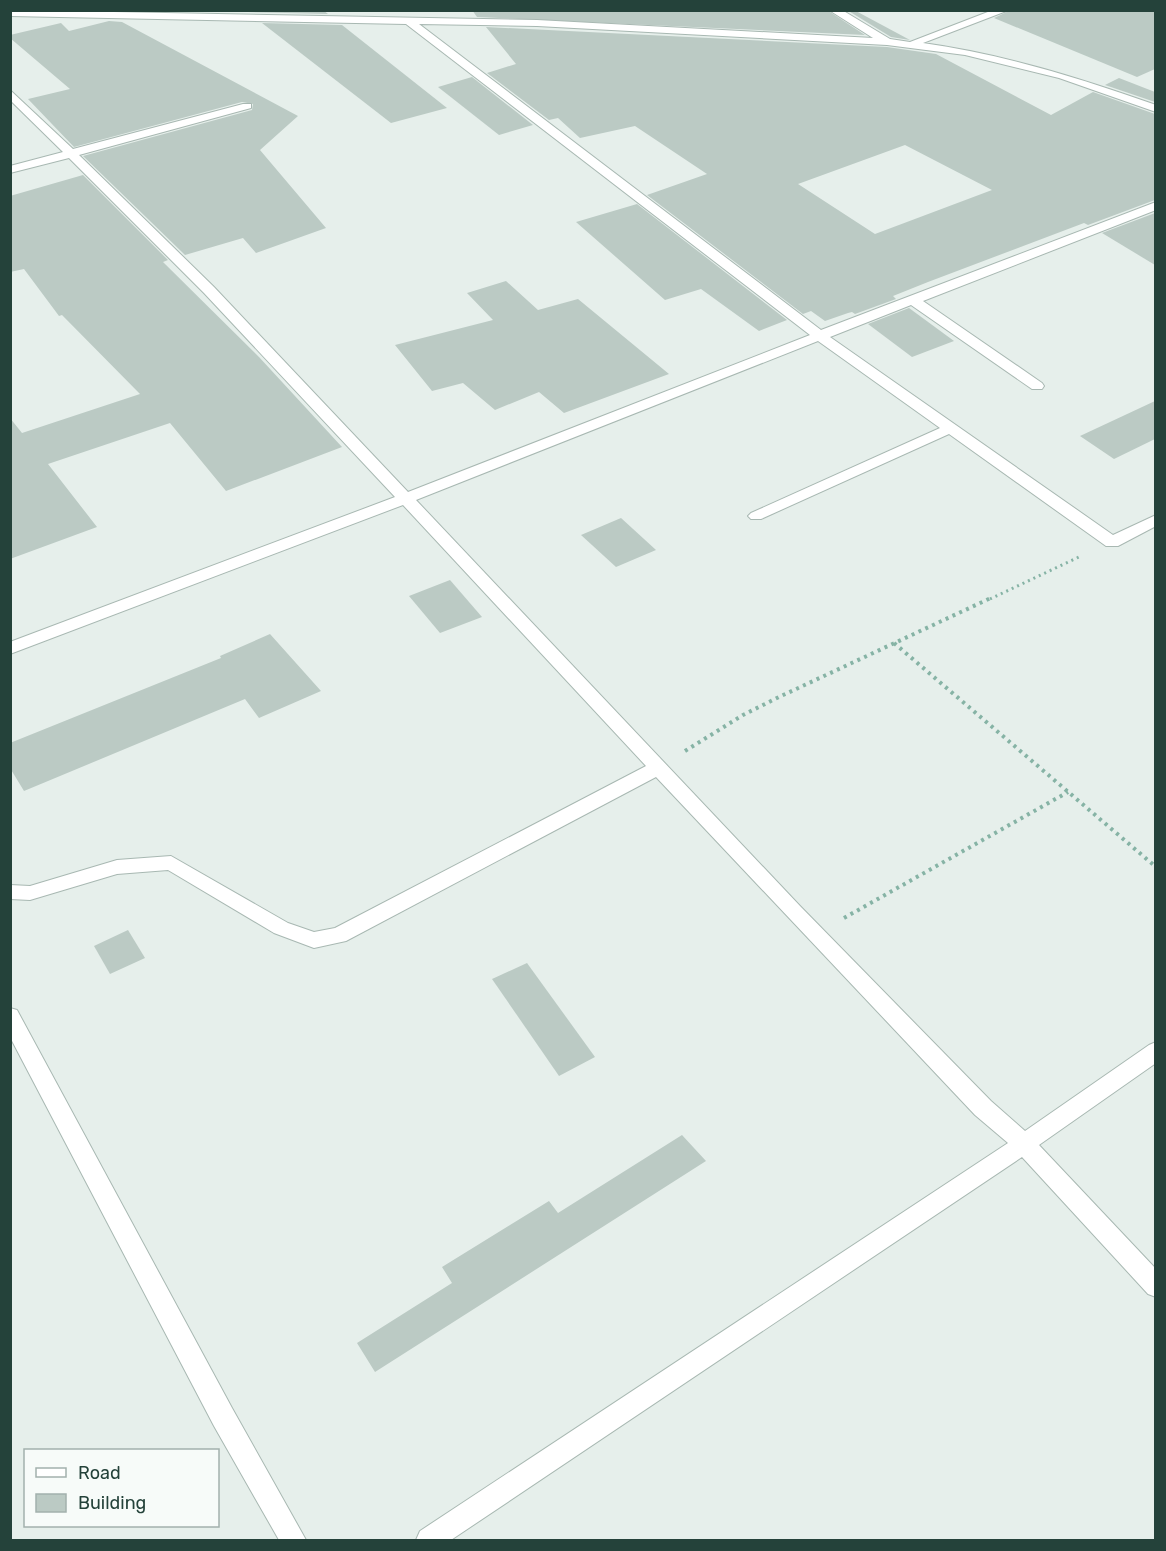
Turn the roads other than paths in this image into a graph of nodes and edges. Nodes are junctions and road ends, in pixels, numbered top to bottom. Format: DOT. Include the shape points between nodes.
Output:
graph roads {
  1 [pos="283,10"];
  2 [pos="834,10"];
  3 [pos="1004,10"];
  4 [pos="10,13"];
  5 [pos="290,20"];
  6 [pos="409,21"];
  7 [pos="887,42"];
  8 [pos="912,44"];
  9 [pos="10,93"];
  10 [pos="247,106"];
  11 [pos="1155,109"];
  12 [pos="69,153"];
  13 [pos="10,170"];
  14 [pos="1155,206"];
  15 [pos="913,300"];
  16 [pos="820,336"];
  17 [pos="1037,386"];
  18 [pos="951,428"];
  19 [pos="405,499"];
  20 [pos="756,516"];
  21 [pos="1155,520"];
  22 [pos="10,648"];
  23 [pos="658,768"];
  24 [pos="10,892"];
  25 [pos="10,1016"];
  26 [pos="1155,1051"];
  27 [pos="1024,1144"];
  28 [pos="1155,1286"];
  29 [pos="293,1540"];
  30 [pos="429,1540"];
  1 -- 5 [label="street"];
  2 -- 7 [label="street"];
  3 -- 8 [label="street"];
  4 -- 5 [label="street"];
  5 -- 6 [label="street"];
  6 -- 7 [label="street" via="537,23"];
  6 -- 16 [label="street"];
  7 -- 8 [label="street"];
  8 -- 11 [label="street" via="965,52 1063,76"];
  9 -- 12 [label="street"];
  10 -- 12 [label="street"];
  12 -- 13 [label="street"];
  12 -- 19 [label="street" via="209,290"];
  14 -- 15 [label="street"];
  15 -- 16 [label="street"];
  15 -- 17 [label="street"];
  16 -- 18 [label="street"];
  16 -- 19 [label="street"];
  18 -- 20 [label="street"];
  18 -- 21 [label="street" via="1112,542"];
  19 -- 22 [label="street"];
  19 -- 23 [label="street"];
  23 -- 24 [label="street" via="339,935 314,940 281,927 171,863 117,867 30,893"];
  23 -- 27 [label="street" via="983,1108"];
  25 -- 29 [label="street" via="223,1417"];
  26 -- 27 [label="street"];
  27 -- 28 [label="street"];
  27 -- 30 [label="street"];
}
